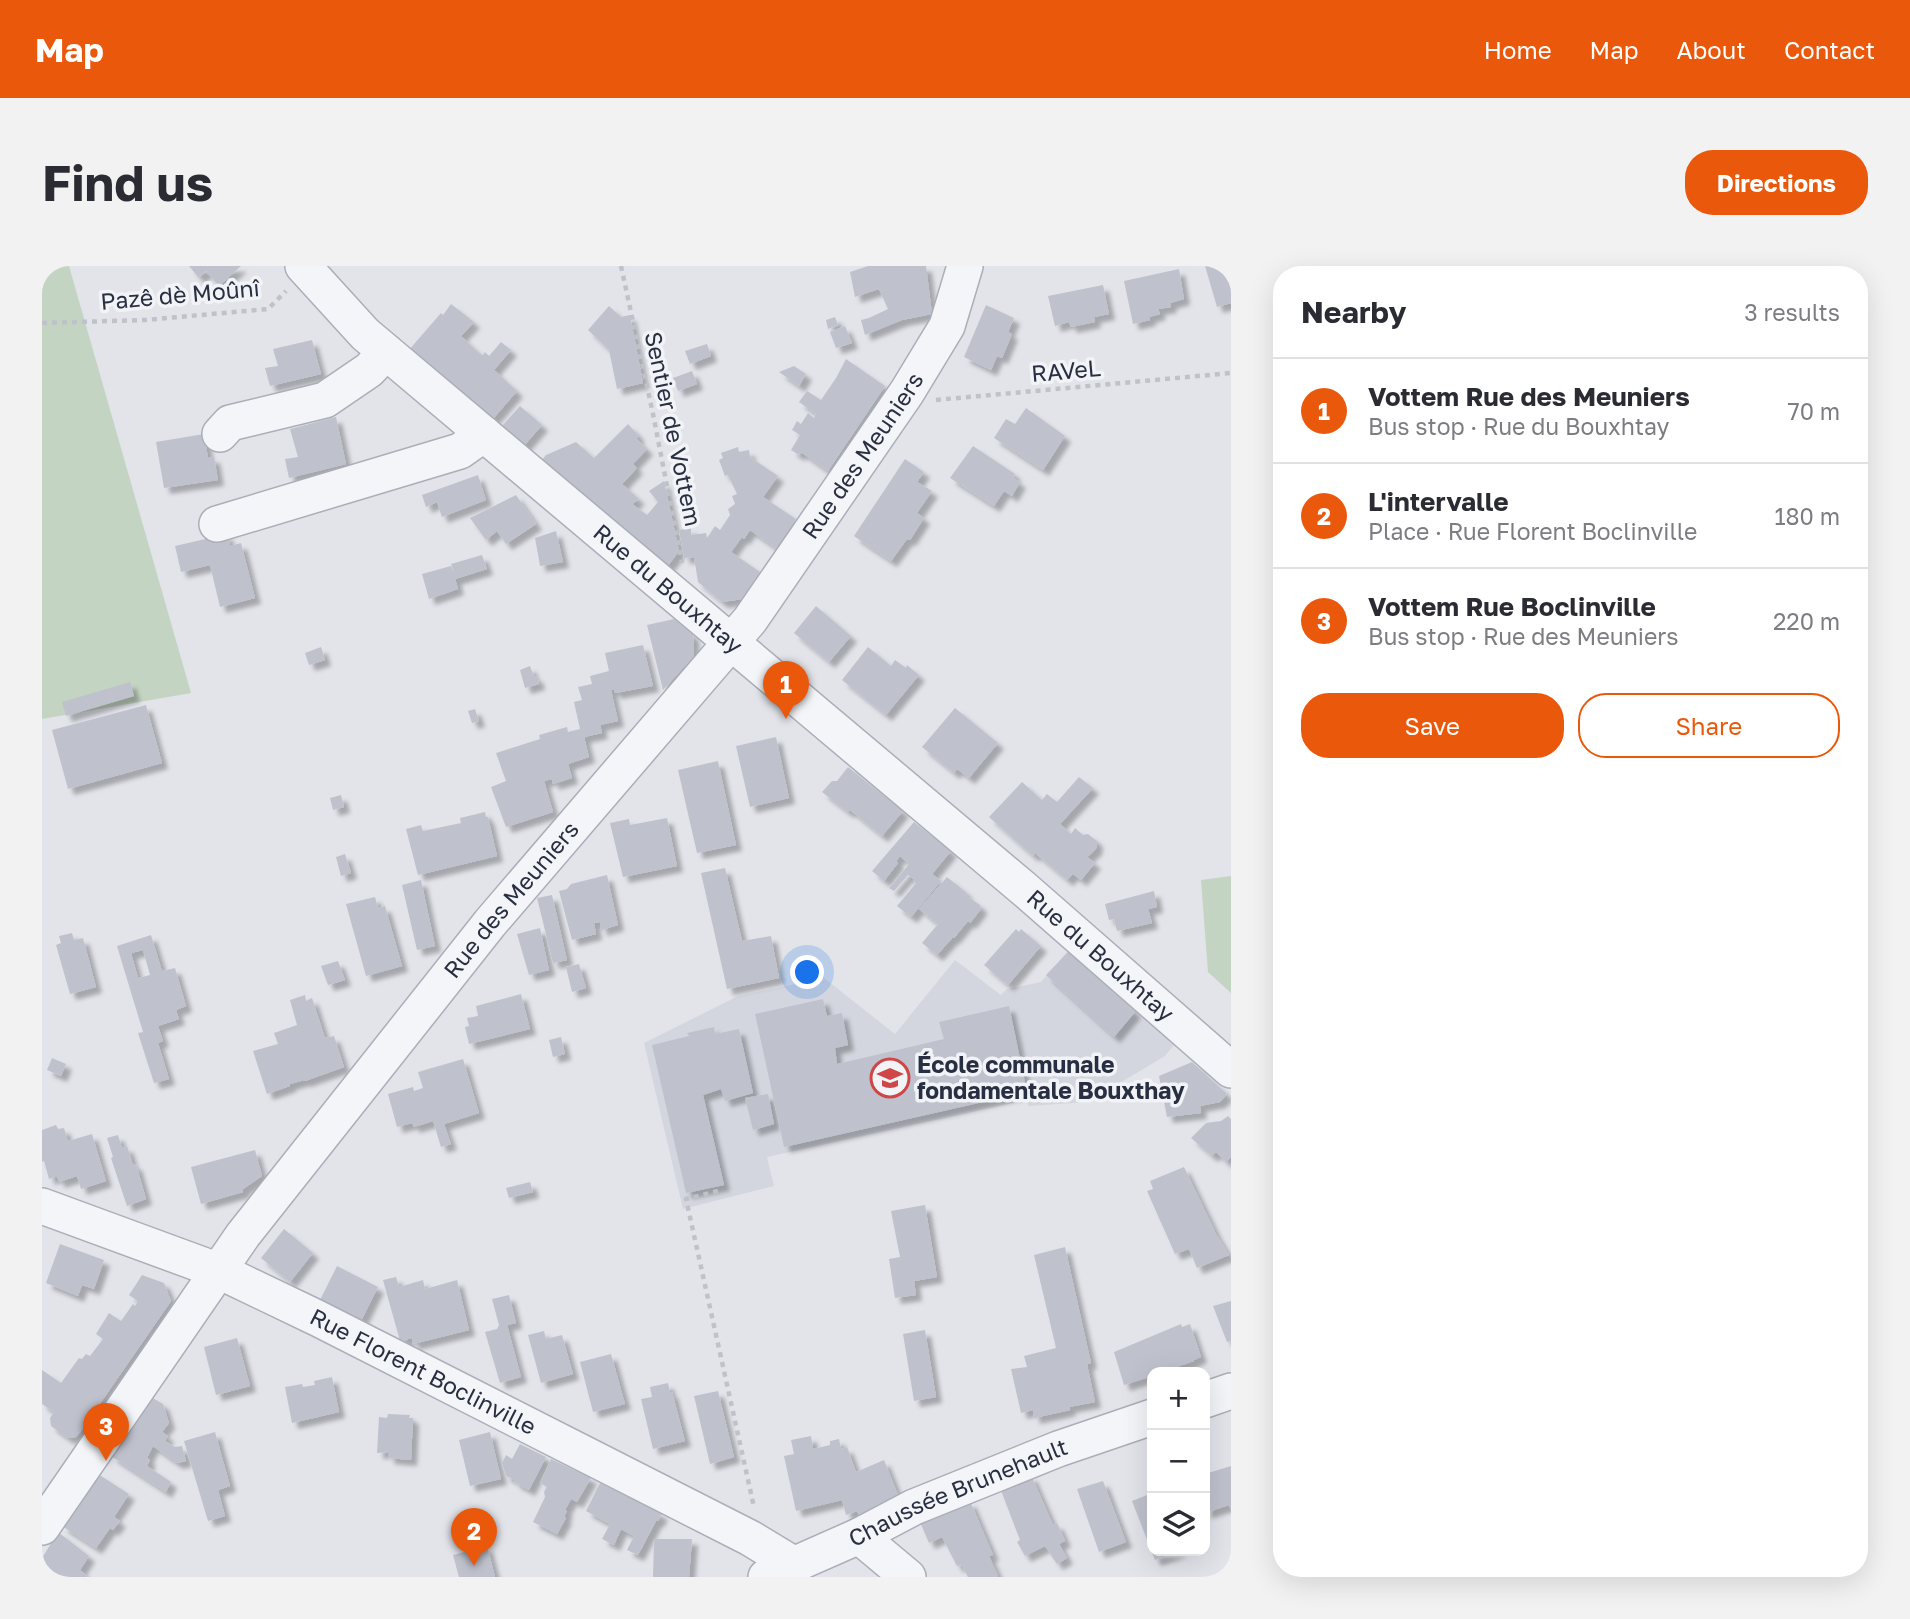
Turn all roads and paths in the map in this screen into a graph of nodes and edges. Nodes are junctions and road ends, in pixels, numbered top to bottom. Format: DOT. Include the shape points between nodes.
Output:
graph roads {
  1 [pos="621,266"];
  2 [pos="965,266"];
  3 [pos="305,269"];
  4 [pos="42,323"];
  5 [pos="386,352"];
  6 [pos="1231,373"];
  7 [pos="907,392"];
  8 [pos="220,434"];
  9 [pos="484,434"];
  10 [pos="217,524"];
  11 [pos="680,599"];
  12 [pos="732,643"];
  13 [pos="1231,1070"];
  14 [pos="718,1191"];
  15 [pos="42,1206"];
  16 [pos="219,1271"];
  17 [pos="1231,1391"];
  18 [pos="1210,1398"];
  19 [pos="1147,1419"];
  20 [pos="42,1527"];
  21 [pos="859,1535"];
  22 [pos="750,1538"];
  23 [pos="780,1571"];
  24 [pos="908,1577"];
  1 -- 11 [label="path, Sentier de Vottem" via="681,554 684,580"];
  2 -- 7 [label="street, Rue des Meuniers" via="947,326"];
  3 -- 4 [label="path, Pazê dè Moûnî" via="268,309"];
  3 -- 5 [label="street, Rue du Bouxhtay"];
  5 -- 8 [label="street" via="369,370 325,400 230,423"];
  5 -- 9 [label="street, Rue du Bouxhtay"];
  6 -- 7 [label="path, RAVeL" via="928,401"];
  7 -- 12 [label="street, Rue des Meuniers"];
  9 -- 10 [label="street" via="460,450"];
  9 -- 11 [label="street, Rue du Bouxhtay"];
  11 -- 12 [label="street, Rue du Bouxhtay"];
  12 -- 13 [label="street, Rue du Bouxhtay" via="1044,905"];
  12 -- 16 [label="street, Rue des Meuniers" via="490,923"];
  14 -- 22 [label="path" via="686,1199 757,1519"];
  15 -- 16 [label="street, Rue Florent Boclinville"];
  16 -- 20 [label="street, Rue des Meuniers"];
  16 -- 22 [label="street, Rue Florent Boclinville"];
  17 -- 18 [label="street"];
  19 -- 21 [label="street, Chaussée Brunehault" via="926,1502"];
  21 -- 23 [label="street, Chaussée Brunehault"];
  21 -- 24 [label="street"];
  22 -- 23 [label="street, Rue Florent Boclinville"];
}
